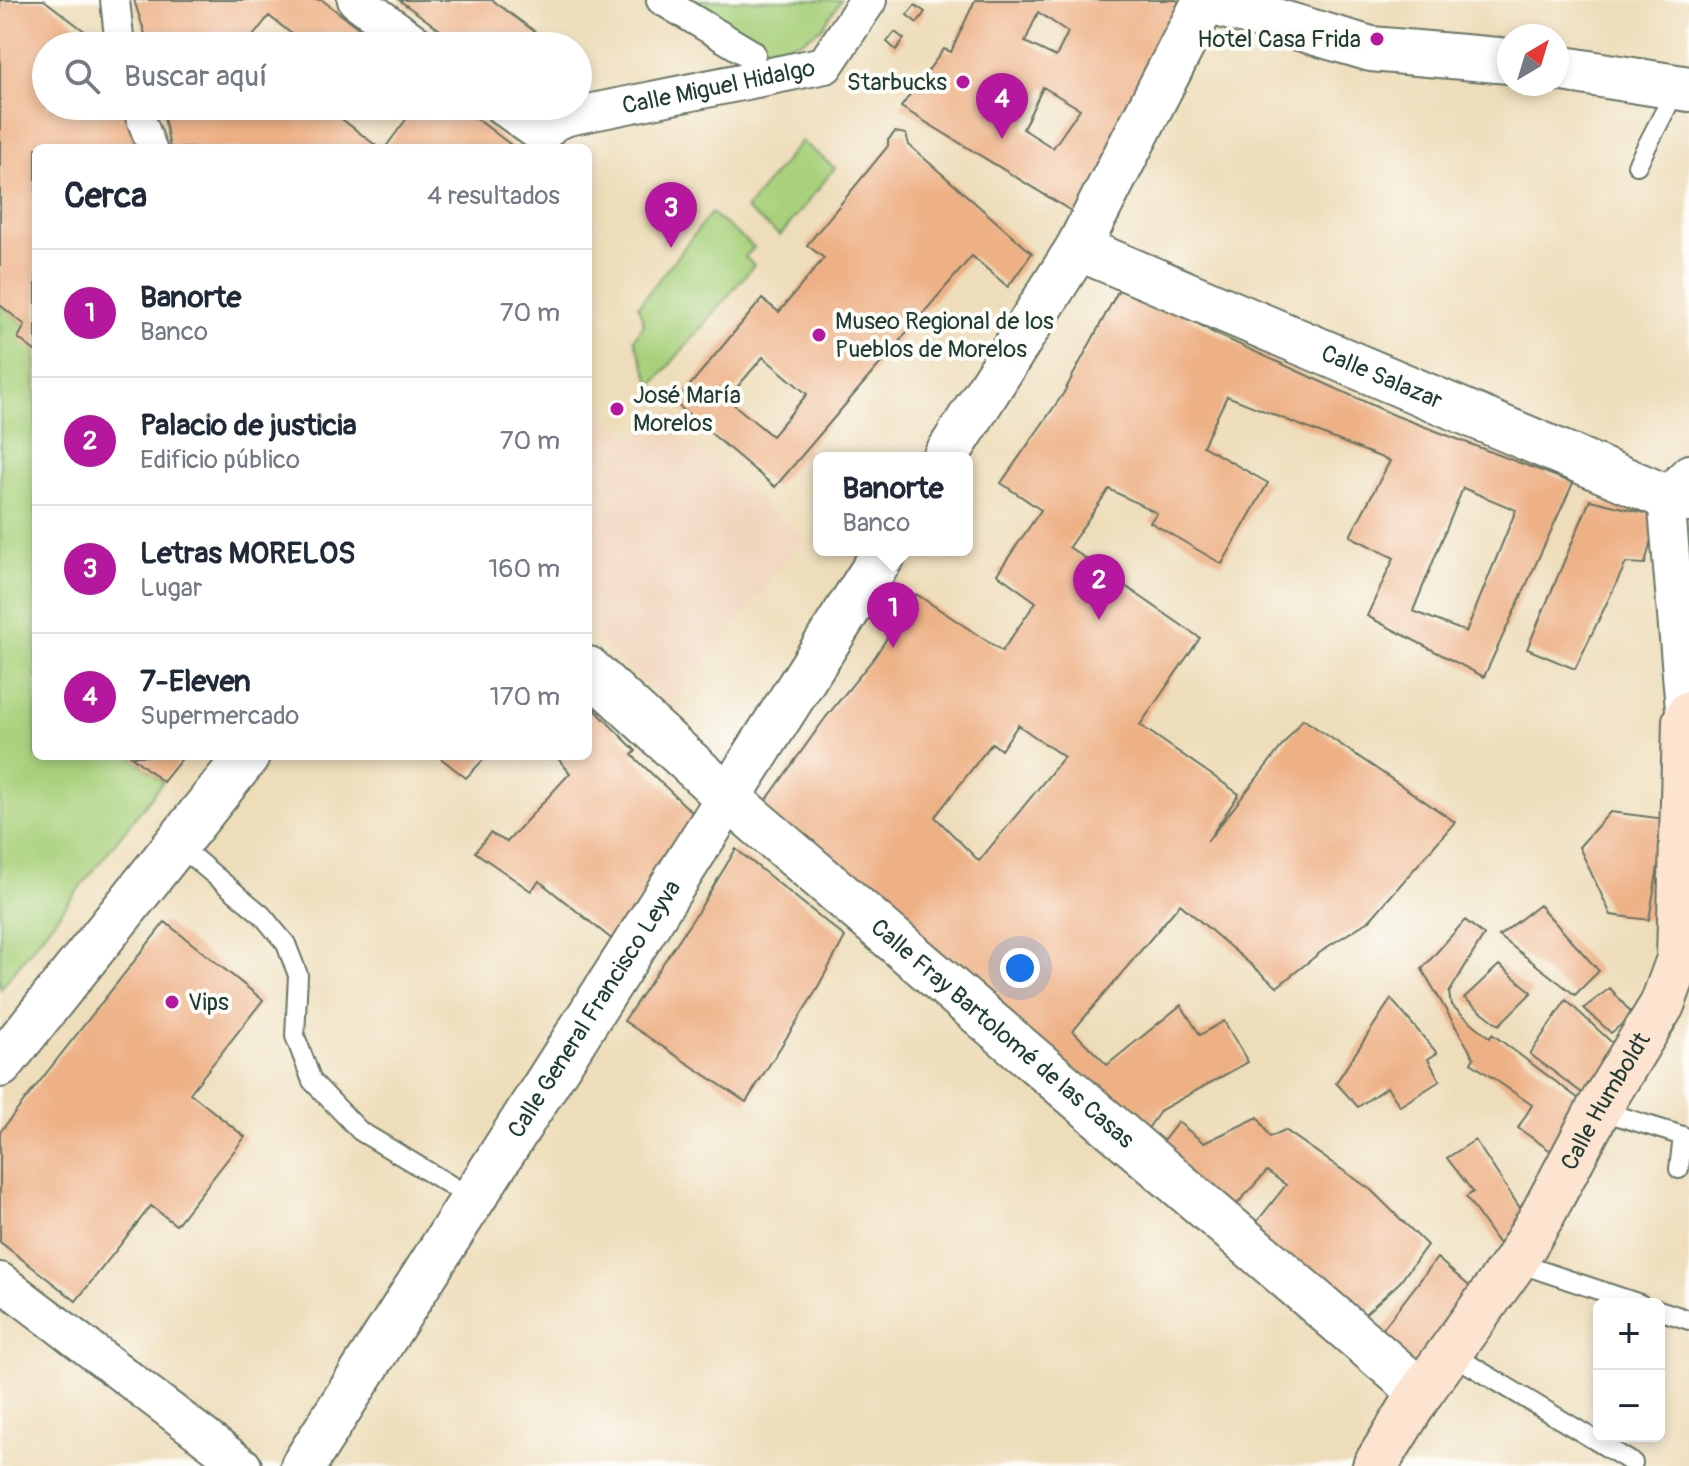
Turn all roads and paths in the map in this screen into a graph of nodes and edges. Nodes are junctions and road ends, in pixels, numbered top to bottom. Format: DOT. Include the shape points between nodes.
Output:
graph roads {
  1 [pos="115,0"];
  2 [pos="356,0"];
  3 [pos="661,0"];
  4 [pos="868,0"];
  5 [pos="1205,0"];
  6 [pos="118,32"];
  7 [pos="400,32"];
  8 [pos="751,54"];
  9 [pos="1497,60"];
  10 [pos="1569,70"];
  11 [pos="1681,87"];
  12 [pos="592,112"];
  13 [pos="141,120"];
  14 [pos="518,120"];
  15 [pos="560,120"];
  16 [pos="543,142"];
  17 [pos="150,144"];
  18 [pos="1637,165"];
  19 [pos="1078,248"];
  20 [pos="949,452"];
  21 [pos="1681,490"];
  22 [pos="882,556"];
  23 [pos="592,673"];
  24 [pos="1687,717"];
  25 [pos="205,760"];
  26 [pos="244,760"];
  27 [pos="727,797"];
  28 [pos="176,843"];
  29 [pos="0,1017"];
  30 [pos="0,1065"];
  31 [pos="1598,1110"];
  32 [pos="1679,1169"];
  33 [pos="472,1198"];
  34 [pos="1515,1262"];
  35 [pos="0,1281"];
  36 [pos="1622,1298"];
  37 [pos="1665,1312"];
  38 [pos="1689,1320"];
  39 [pos="1450,1353"];
  40 [pos="1421,1392"];
  41 [pos="1633,1463"];
  42 [pos="243,1466"];
  43 [pos="303,1466"];
  44 [pos="1375,1466"];
  1 -- 6 [label="street"];
  2 -- 7 [label="street"];
  3 -- 8 [label="street"];
  4 -- 12 [label="street, Calle Miguel Hidalgo" via="825,65"];
  5 -- 9 [label="street" via="1371,49"];
  5 -- 19 [label="street"];
  10 -- 11 [label="street"];
  11 -- 18 [label="lane"];
  13 -- 17 [label="street"];
  14 -- 16 [label="street, Calle Miguel Hidalgo"];
  15 -- 16 [label="street, Calle Miguel Hidalgo" via="553,123"];
  19 -- 20 [label="street"];
  19 -- 21 [label="street, Calle Salazar"];
  21 -- 24 [label="street, Calle Humboldt"];
  22 -- 27 [label="street, Calle General Francisco Leyva"];
  23 -- 27 [label="street, Calle Fray Bartolomé de las Casas"];
  24 -- 31 [label="main road, Calle Humboldt" via="1679,959 1662,1005"];
  25 -- 29 [label="street"];
  26 -- 28 [label="street"];
  27 -- 33 [label="street, Calle General Francisco Leyva"];
  27 -- 40 [label="street, Calle Fray Bartolomé de las Casas"];
  28 -- 30 [label="street"];
  28 -- 33 [label="lane" via="262,915 286,944 298,975 295,1036 312,1081 360,1131"];
  31 -- 32 [label="lane" via="1683,1136"];
  31 -- 34 [label="main road, Calle Humboldt"];
  33 -- 43 [label="street, Calle General Francisco Leyva"];
  34 -- 36 [label="lane"];
  34 -- 39 [label="main road, Calle Humboldt"];
  35 -- 42 [label="street"];
  37 -- 38 [label="lane"];
  39 -- 40 [label="main road, Calle Humboldt"];
  39 -- 41 [label="lane"];
  40 -- 44 [label="main road, Calle Humboldt"];
}
